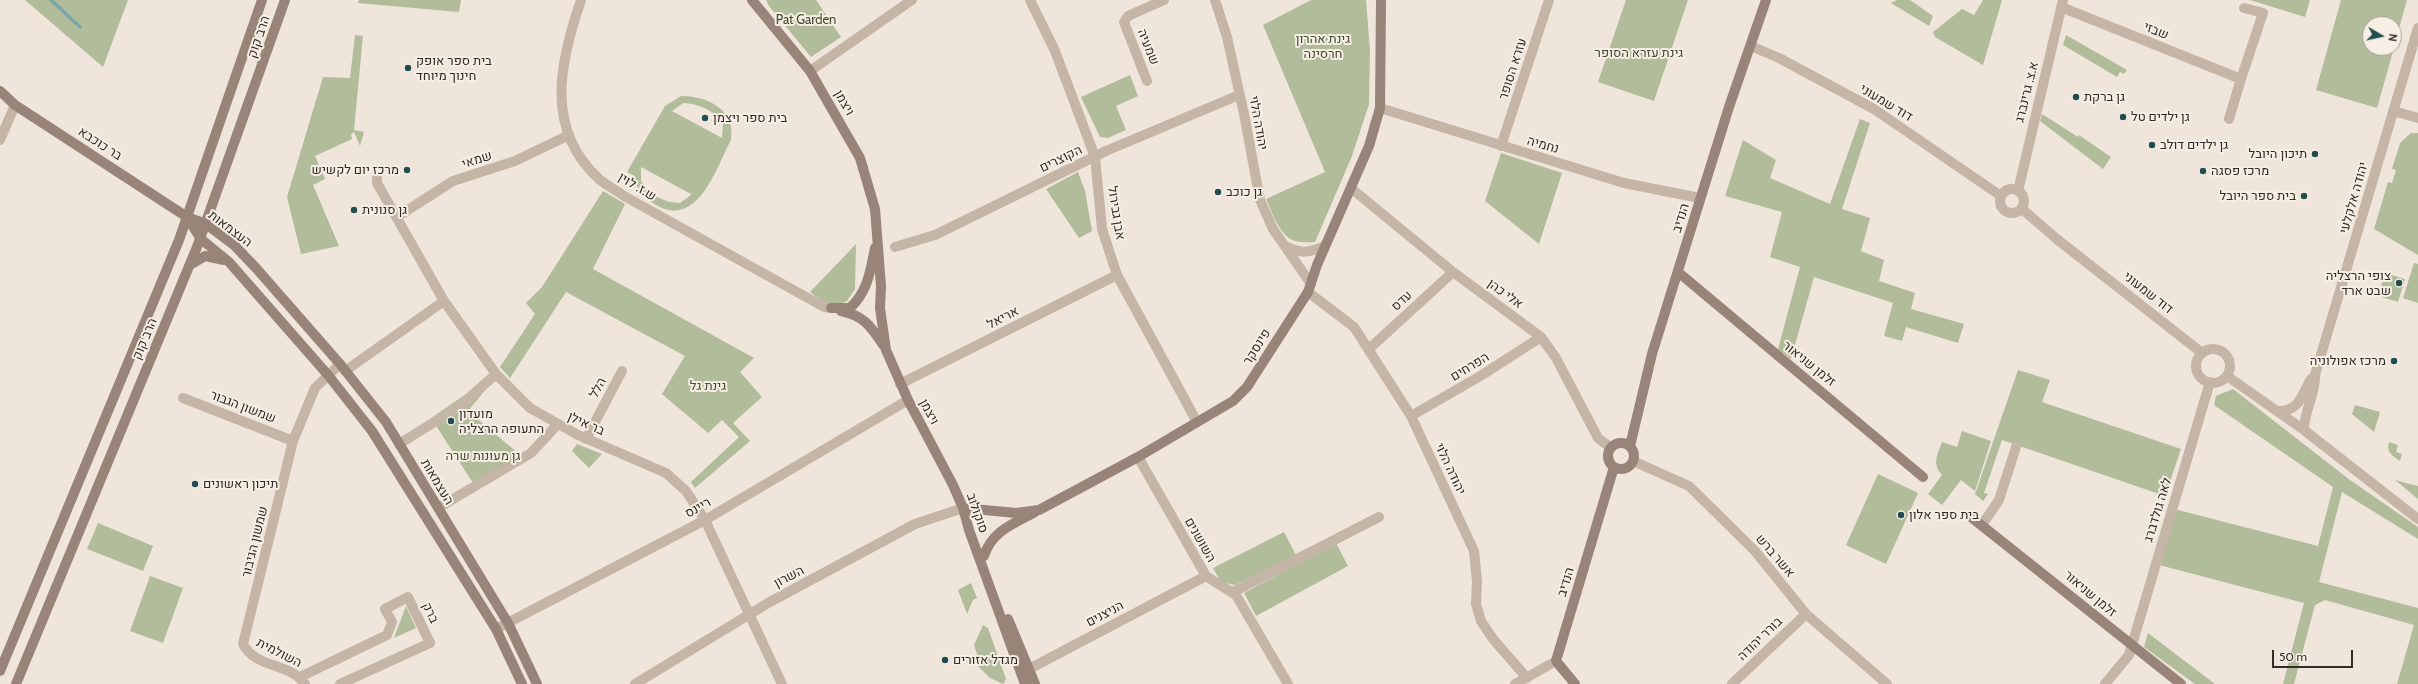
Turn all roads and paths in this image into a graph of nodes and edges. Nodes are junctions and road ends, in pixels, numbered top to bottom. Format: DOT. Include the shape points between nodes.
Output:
graph roads {
  1 [pos="262,0"];
  2 [pos="285,0"];
  3 [pos="581,0"];
  4 [pos="752,0"];
  5 [pos="912,0"];
  6 [pos="1030,0"];
  7 [pos="1164,0"];
  8 [pos="1216,0"];
  9 [pos="1376,0"];
  10 [pos="1381,0"];
  11 [pos="1549,0"];
  12 [pos="1766,0"];
  13 [pos="2062,3"];
  14 [pos="2244,8"];
  15 [pos="1380,21"];
  16 [pos="2418,28"];
  17 [pos="1751,46"];
  18 [pos="810,71"];
  19 [pos="2241,79"];
  20 [pos="1148,81"];
  21 [pos="0,91"];
  22 [pos="1239,95"];
  23 [pos="15,105"];
  24 [pos="1380,108"];
  25 [pos="2393,110"];
  26 [pos="2418,118"];
  27 [pos="2229,119"];
  28 [pos="569,135"];
  29 [pos="0,140"];
  30 [pos="1501,146"];
  31 [pos="1095,157"];
  32 [pos="377,178"];
  33 [pos="1352,189"];
  34 [pos="2018,191"];
  35 [pos="2001,196"];
  36 [pos="1700,198"];
  37 [pos="2022,208"];
  38 [pos="188,216"];
  39 [pos="398,217"];
  40 [pos="206,224"];
  41 [pos="877,236"];
  42 [pos="201,239"];
  43 [pos="1285,246"];
  44 [pos="1325,246"];
  45 [pos="895,247"];
  46 [pos="229,262"];
  47 [pos="189,267"];
  48 [pos="1453,272"];
  49 [pos="1678,272"];
  50 [pos="1117,275"];
  51 [pos="1310,288"];
  52 [pos="444,301"];
  53 [pos="831,308"];
  54 [pos="1541,337"];
  55 [pos="1369,349"];
  56 [pos="886,350"];
  57 [pos="2202,353"];
  58 [pos="342,368"];
  59 [pos="622,371"];
  60 [pos="496,374"];
  61 [pos="328,375"];
  62 [pos="2315,375"];
  63 [pos="2227,376"];
  64 [pos="2210,382"];
  65 [pos="900,384"];
  66 [pos="183,398"];
  67 [pos="908,400"];
  68 [pos="2279,411"];
  69 [pos="1411,416"];
  70 [pos="1197,422"];
  71 [pos="557,424"];
  72 [pos="2304,430"];
  73 [pos="586,439"];
  74 [pos="293,441"];
  75 [pos="399,444"];
  76 [pos="1630,446"];
  77 [pos="2016,447"];
  78 [pos="1611,448"];
  79 [pos="1138,458"];
  80 [pos="1633,461"];
  81 [pos="1614,467"];
  82 [pos="1923,477"];
  83 [pos="953,485"];
  84 [pos="438,508"];
  85 [pos="966,508"];
  86 [pos="1039,510"];
  87 [pos="2416,515"];
  88 [pos="1971,516"];
  89 [pos="1379,517"];
  90 [pos="705,520"];
  91 [pos="1982,525"];
  92 [pos="984,556"];
  93 [pos="1206,576"];
  94 [pos="1236,596"];
  95 [pos="748,614"];
  96 [pos="1806,614"];
  97 [pos="508,623"];
  98 [pos="496,629"];
  99 [pos="243,644"];
  100 [pos="2132,646"];
  101 [pos="1556,661"];
  102 [pos="0,669"];
  103 [pos="1029,669"];
  104 [pos="1527,678"];
  105 [pos="303,681"];
  106 [pos="1025,683"];
  107 [pos="16,684"];
  108 [pos="340,684"];
  109 [pos="522,684"];
  110 [pos="537,684"];
  111 [pos="635,684"];
  112 [pos="782,684"];
  113 [pos="1035,684"];
  114 [pos="1288,684"];
  115 [pos="1515,684"];
  116 [pos="1575,684"];
  117 [pos="1732,684"];
  118 [pos="1887,684"];
  119 [pos="2106,684"];
  120 [pos="2181,684"];
  1 -- 38 [label="street, הרב קוק"];
  2 -- 40 [label="street, הרב קוק"];
  3 -- 28 [label="street, ש.ז. לוין" via="565,49 561,77 561,106"];
  4 -- 18 [label="street, ויצמן"];
  5 -- 18 [label="street"];
  6 -- 31 [label="street, אבן גבירול" via="1055,51"];
  7 -- 20 [label="street, שמעיה" via="1128,16 1124,22"];
  8 -- 22 [label="street, יהודה הלוי"];
  9 -- 15 [label="street, פינסקר"];
  10 -- 15 [label="street, פינסקר"];
  11 -- 30 [label="street, עזרא הסופר"];
  12 -- 17 [label="street, הנדיב"];
  13 -- 19 [label="street, שבזי"];
  13 -- 34 [label="street, א.צ. גרינברג"];
  14 -- 19 [label="street" via="2263,13"];
  15 -- 24 [label="street, פינסקר"];
  16 -- 25 [label="street, יהודה אלקלעי"];
  17 -- 35 [label="street, דוד שמעוני" via="1779,58 1874,109"];
  17 -- 36 [label="street, הנדיב"];
  18 -- 41 [label="street, ויצמן" via="860,158 875,209"];
  19 -- 27 [label="street"];
  21 -- 23 [label="street, בר כוכבא"];
  22 -- 31 [label="street, הקוצרים"];
  22 -- 43 [label="street, יהודה הלוי" via="1260,200"];
  23 -- 29 [label="street"];
  23 -- 38 [label="street, בר כוכבא"];
  24 -- 30 [label="street, נחמיה"];
  24 -- 33 [label="street, פינסקר" via="1369,146"];
  25 -- 26 [label="street"];
  25 -- 62 [label="street, יהודה אלקלעי"];
  28 -- 39 [label="street, שמאי" via="515,162 453,181"];
  28 -- 53 [label="street, ש.ז. לוין" via="599,179 624,196 824,307"];
  30 -- 36 [label="street, נחמיה" via="1624,183"];
  31 -- 45 [label="street, הקוצרים" via="935,235"];
  31 -- 50 [label="street, אבן גבירול" via="1102,229"];
  32 -- 39 [label="street, בר אילן"];
  33 -- 44 [label="street, פינסקר"];
  33 -- 48 [label="street, אלי כהן"];
  34 -- 35 [label="street" via="2007,190"];
  34 -- 37 [label="street" via="2024,199"];
  35 -- 37 [label="street" via="2000,205 2004,212 2012,214"];
  36 -- 49 [label="street, הנדיב"];
  37 -- 57 [label="street, דוד שמעוני" via="2058,240"];
  38 -- 40 [label="street, העצמאות"];
  38 -- 42 [label="street, העצמאות"];
  38 -- 102 [label="street, הרב קוק"];
  39 -- 52 [label="street, בר אילן"];
  40 -- 42 [label="street, הרב קוק"];
  40 -- 58 [label="street, העצמאות" via="234,245 256,268"];
  41 -- 53 [label="street, ויצמן" via="866,289 860,299 850,308"];
  41 -- 56 [label="street, ויצמן" via="880,308"];
  42 -- 46 [label="street, העצמאות"];
  42 -- 47 [label="street, הרב קוק"];
  43 -- 44 [label="street" via="1302,253 1310,253"];
  43 -- 51 [label="street, יהודה הלוי"];
  44 -- 51 [label="street, פינסקר"];
  46 -- 47 [label="street" via="205,256 197,259"];
  46 -- 61 [label="street, העצמאות"];
  47 -- 107 [label="street, הרב קוק"];
  48 -- 54 [label="street, אלי כהן"];
  48 -- 55 [label="street, עדס"];
  49 -- 76 [label="street, הנדיב" via="1652,354"];
  49 -- 82 [label="street, זלמן שניאור"];
  50 -- 65 [label="street, אריאל"];
  50 -- 70 [label="street, אבן גבירול"];
  51 -- 55 [label="street, יהודה הלוי" via="1354,328"];
  51 -- 70 [label="street, פינסקר" via="1247,387 1233,401"];
  52 -- 58 [label="street, שמשון הגיבור"];
  52 -- 60 [label="street, בר אילן"];
  53 -- 56 [label="street, ויצמן" via="860,316 870,325"];
  54 -- 69 [label="street, הפרחים"];
  54 -- 78 [label="street, אלי כהן" via="1556,358 1598,438"];
  55 -- 69 [label="street, יהודה הלוי"];
  56 -- 65 [label="street, ויצמן"];
  57 -- 63 [label="street" via="2212,349 2223,352 2230,361"];
  57 -- 64 [label="street" via="2198,357 2196,368 2201,378"];
  58 -- 61 [label="street, שמשון הגיבור"];
  58 -- 75 [label="street, העצמאות" via="386,422"];
  59 -- 73 [label="street, הלל"];
  60 -- 71 [label="street, בר אילן" via="530,408"];
  60 -- 75 [label="street" via="460,406"];
  61 -- 74 [label="street, שמשון הגיבור" via="315,388"];
  61 -- 98 [label="street, העצמאות" via="372,430"];
  62 -- 68 [label="street, יהודה אלקלעי" via="2296,405 2287,411"];
  62 -- 72 [label="street, יהודה אלקלעי" via="2316,382 2306,412"];
  63 -- 64 [label="street" via="2217,383"];
  63 -- 68 [label="street"];
  64 -- 100 [label="street, לאה גולדברג"];
  65 -- 67 [label="street, ויצמן"];
  66 -- 74 [label="street, שמשון הגבור"];
  67 -- 83 [label="street, ויצמן"];
  67 -- 90 [label="street, ריינס"];
  68 -- 72 [label="street"];
  69 -- 104 [label="street, יהודה הלוי" via="1474,551 1476,604 1481,621"];
  70 -- 79 [label="street, פינסקר"];
  71 -- 73 [label="street, בר אילן"];
  71 -- 84 [label="street" via="526,457"];
  72 -- 87 [label="street"];
  73 -- 90 [label="street, בר אילן" via="666,473 686,491"];
  74 -- 99 [label="street, שמשון הגיבור"];
  75 -- 84 [label="street, העצמאות"];
  76 -- 78 [label="street" via="1620,443"];
  76 -- 80 [label="street"];
  77 -- 91 [label="street" via="1998,500"];
  78 -- 81 [label="street" via="1608,458"];
  79 -- 86 [label="street, פינסקר"];
  79 -- 93 [label="street, השושנים"];
  80 -- 81 [label="street" via="1625,468"];
  80 -- 96 [label="street, אשר ברש" via="1688,486 1755,551"];
  81 -- 101 [label="street, הנדיב"];
  83 -- 85 [label="street, סוקולוב"];
  84 -- 97 [label="street, העצמאות"];
  85 -- 86 [label="street, פינסקר" via="1016,513"];
  85 -- 92 [label="street, סוקולוב"];
  85 -- 95 [label="street, השרון" via="915,524"];
  85 -- 106 [label="street, סוקולוב" via="969,530"];
  86 -- 92 [label="street" via="998,532 988,543"];
  88 -- 91 [label="street, זלמן שניאור"];
  89 -- 94 [label="street"];
  90 -- 95 [label="street, בר אילן"];
  90 -- 97 [label="street, ריינס"];
  91 -- 100 [label="street, זלמן שניאור"];
  92 -- 103 [label="street, סוקולוב"];
  93 -- 94 [label="street, השושנים"];
  93 -- 103 [label="street, הניצנים"];
  94 -- 114 [label="street, השושנים"];
  95 -- 111 [label="street, השרון"];
  95 -- 112 [label="street, בר אילן"];
  96 -- 117 [label="street, בורר יהודה"];
  96 -- 118 [label="street, אשר ברש"];
  97 -- 98 [label="street, ריינס"];
  97 -- 110 [label="street, העצמאות"];
  98 -- 109 [label="street, העצמאות"];
  99 -- 105 [label="street, השולמית" via="252,657 289,669"];
  100 -- 119 [label="street, לאה גולדברג" via="2129,655"];
  100 -- 120 [label="street, זלמן שניאור"];
  101 -- 104 [label="street"];
  101 -- 116 [label="street"];
  103 -- 106 [label="street"];
  103 -- 113 [label="street, סוקולוב"];
  104 -- 115 [label="street"];
  105 -- 108 [label="street, ברק" via="387,635 392,622 385,609 408,597 430,643"];
}
